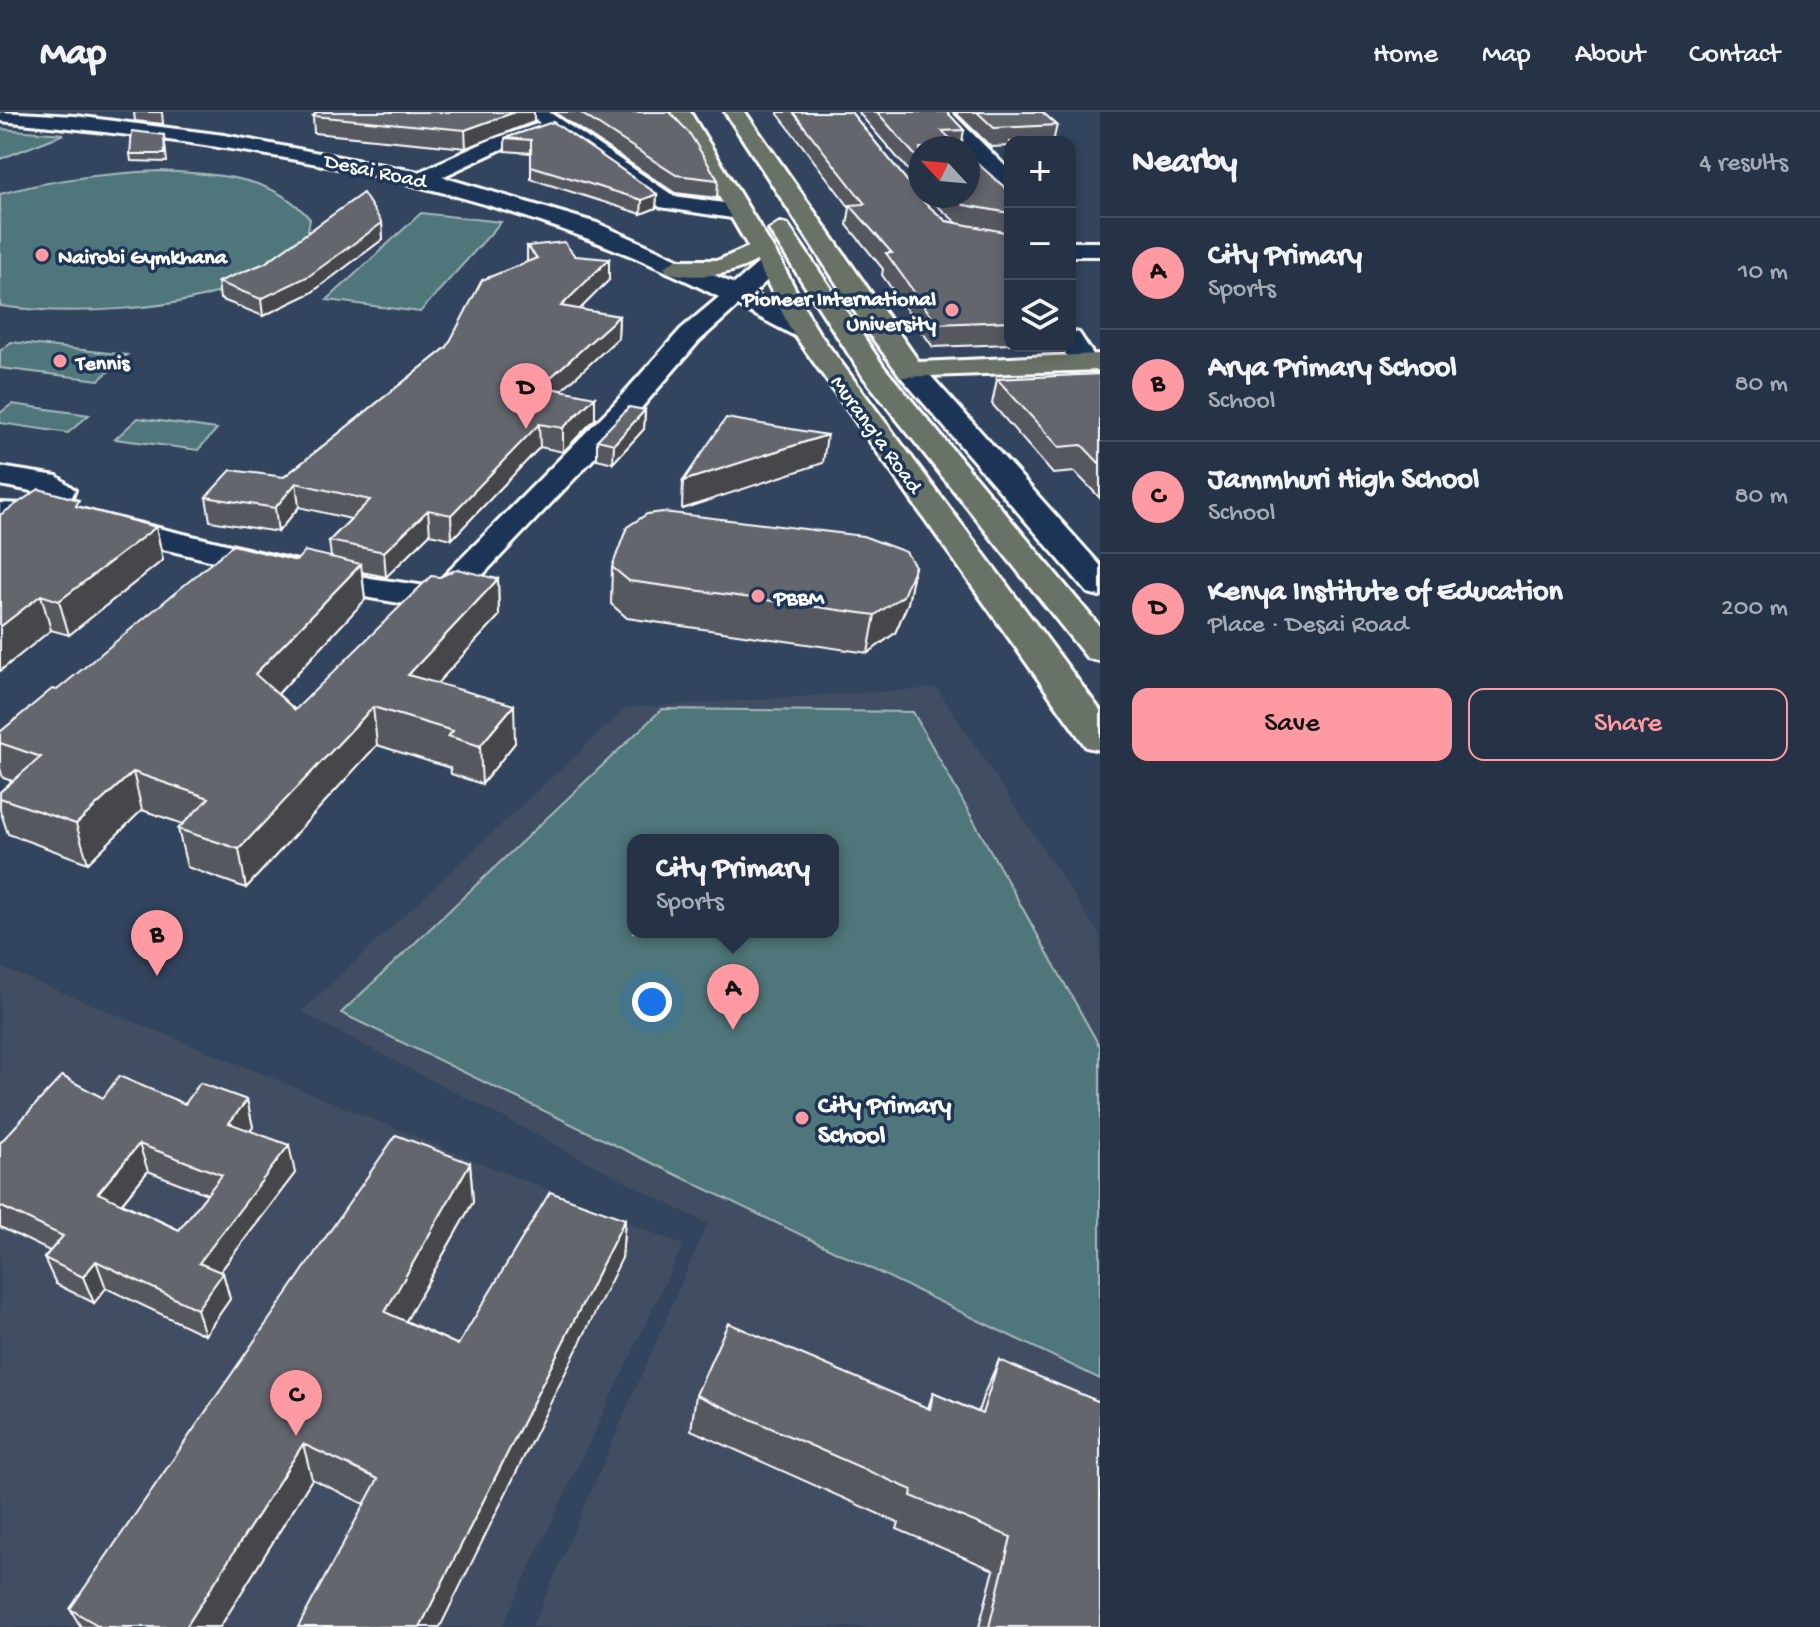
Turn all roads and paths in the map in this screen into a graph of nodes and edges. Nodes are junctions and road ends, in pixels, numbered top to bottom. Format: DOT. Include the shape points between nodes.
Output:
graph roads {
  1 [pos="536,112"];
  2 [pos="680,112"];
  3 [pos="708,112"];
  4 [pos="735,112"];
  5 [pos="940,112"];
  6 [pos="0,115"];
  7 [pos="79,116"];
  8 [pos="232,123"];
  9 [pos="555,125"];
  10 [pos="212,137"];
  11 [pos="1004,177"];
  12 [pos="423,178"];
  13 [pos="738,212"];
  14 [pos="765,257"];
  15 [pos="676,267"];
  16 [pos="733,295"];
  17 [pos="804,330"];
  18 [pos="1085,354"];
  19 [pos="911,371"];
  20 [pos="8,481"];
  21 [pos="43,508"];
  22 [pos="0,513"];
  23 [pos="1100,586"];
  24 [pos="1100,650"];
  25 [pos="1100,738"];
  1 -- 9 [label="street"];
  2 -- 13 [label="main road, Murang'a Road"];
  3 -- 24 [label="main road, Murang'a Road" via="852,342"];
  4 -- 19 [label="main road"];
  5 -- 11 [label="street"];
  6 -- 7 [label="street, Desai Road"];
  7 -- 10 [label="street, Desai Road"];
  8 -- 10 [label="street"];
  9 -- 12 [label="street"];
  9 -- 13 [label="street" via="668,202"];
  10 -- 12 [label="street, Desai Road"];
  12 -- 15 [label="street, Desai Road" via="591,229"];
  13 -- 14 [label="main road, Murang'a Road"];
  14 -- 15 [label="main road" via="720,267"];
  14 -- 16 [label="street"];
  14 -- 17 [label="main road, Murang'a Road"];
  15 -- 16 [label="street, Desai Road"];
  16 -- 17 [label="street, Desai Road"];
  16 -- 21 [label="street" via="441,599 370,588"];
  17 -- 25 [label="main road, Murang'a Road"];
  18 -- 19 [label="main road"];
  19 -- 23 [label="street"];
  20 -- 21 [label="street" via="46,483 59,490"];
  21 -- 22 [label="street"];
}
